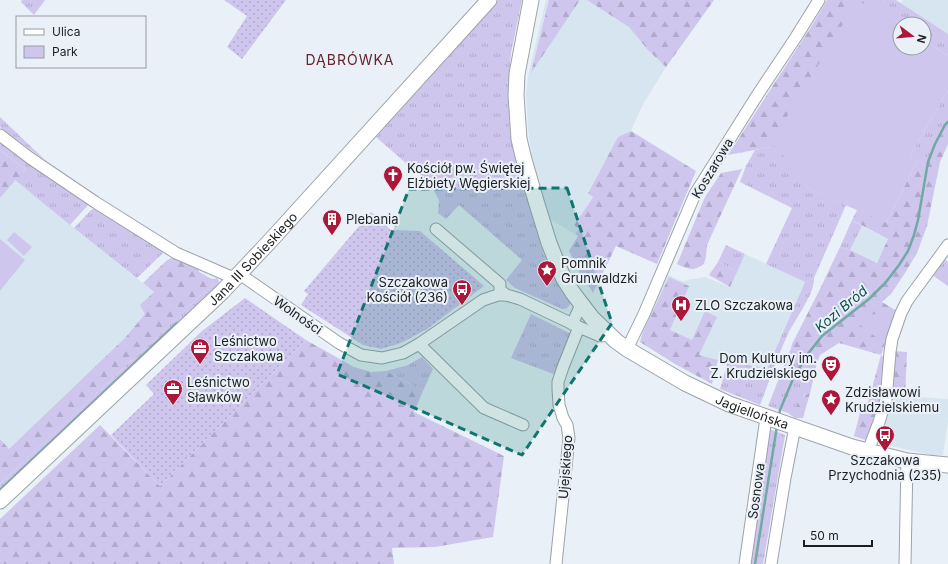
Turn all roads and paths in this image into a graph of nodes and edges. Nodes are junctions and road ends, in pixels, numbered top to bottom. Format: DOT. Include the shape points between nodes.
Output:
graph roads {
  1 [pos="489,0"];
  2 [pos="531,0"];
  3 [pos="819,0"];
  4 [pos="0,135"];
  5 [pos="436,229"];
  6 [pos="948,245"];
  7 [pos="237,277"];
  8 [pos="506,295"];
  9 [pos="581,305"];
  10 [pos="576,326"];
  11 [pos="610,335"];
  12 [pos="419,344"];
  13 [pos="627,349"];
  14 [pos="768,418"];
  15 [pos="523,425"];
  16 [pos="794,427"];
  17 [pos="868,451"];
  18 [pos="907,461"];
  19 [pos="948,465"];
  20 [pos="0,501"];
  21 [pos="556,564"];
  22 [pos="745,564"];
  23 [pos="771,564"];
  24 [pos="905,564"];
  1 -- 7 [label="street, Jana III Sobieskiego"];
  2 -- 9 [label="street, Jagiellońska" via="517,74 519,139 549,243 564,279"];
  3 -- 13 [label="street, Koszarowa" via="695,194"];
  4 -- 7 [label="street, Wolności" via="88,198 176,253"];
  5 -- 8 [label="street" via="500,284 500,290"];
  6 -- 17 [label="street" via="901,313 892,339 886,400"];
  7 -- 12 [label="street, Wolności" via="244,277 360,355 382,358 403,353"];
  7 -- 20 [label="street, Jana III Sobieskiego"];
  8 -- 10 [label="street, Wolności" via="520,299"];
  8 -- 12 [label="street, Wolności" via="483,300"];
  9 -- 10 [label="street, Ujejskiego"];
  9 -- 11 [label="street, Jagiellońska"];
  10 -- 11 [label="street, Wolności" via="600,336"];
  10 -- 21 [label="street, Ujejskiego" via="558,382 560,405 569,438"];
  11 -- 13 [label="street, Jagiellońska"];
  12 -- 15 [label="street" via="484,408"];
  13 -- 14 [label="street, Jagiellońska" via="706,394"];
  14 -- 16 [label="street, Jagiellońska"];
  14 -- 22 [label="street, Sosnowa"];
  16 -- 17 [label="street, Jagiellońska"];
  16 -- 23 [label="street"];
  17 -- 18 [label="street, Jagiellońska"];
  18 -- 19 [label="street, Jagiellońska"];
  18 -- 24 [label="street"];
}
